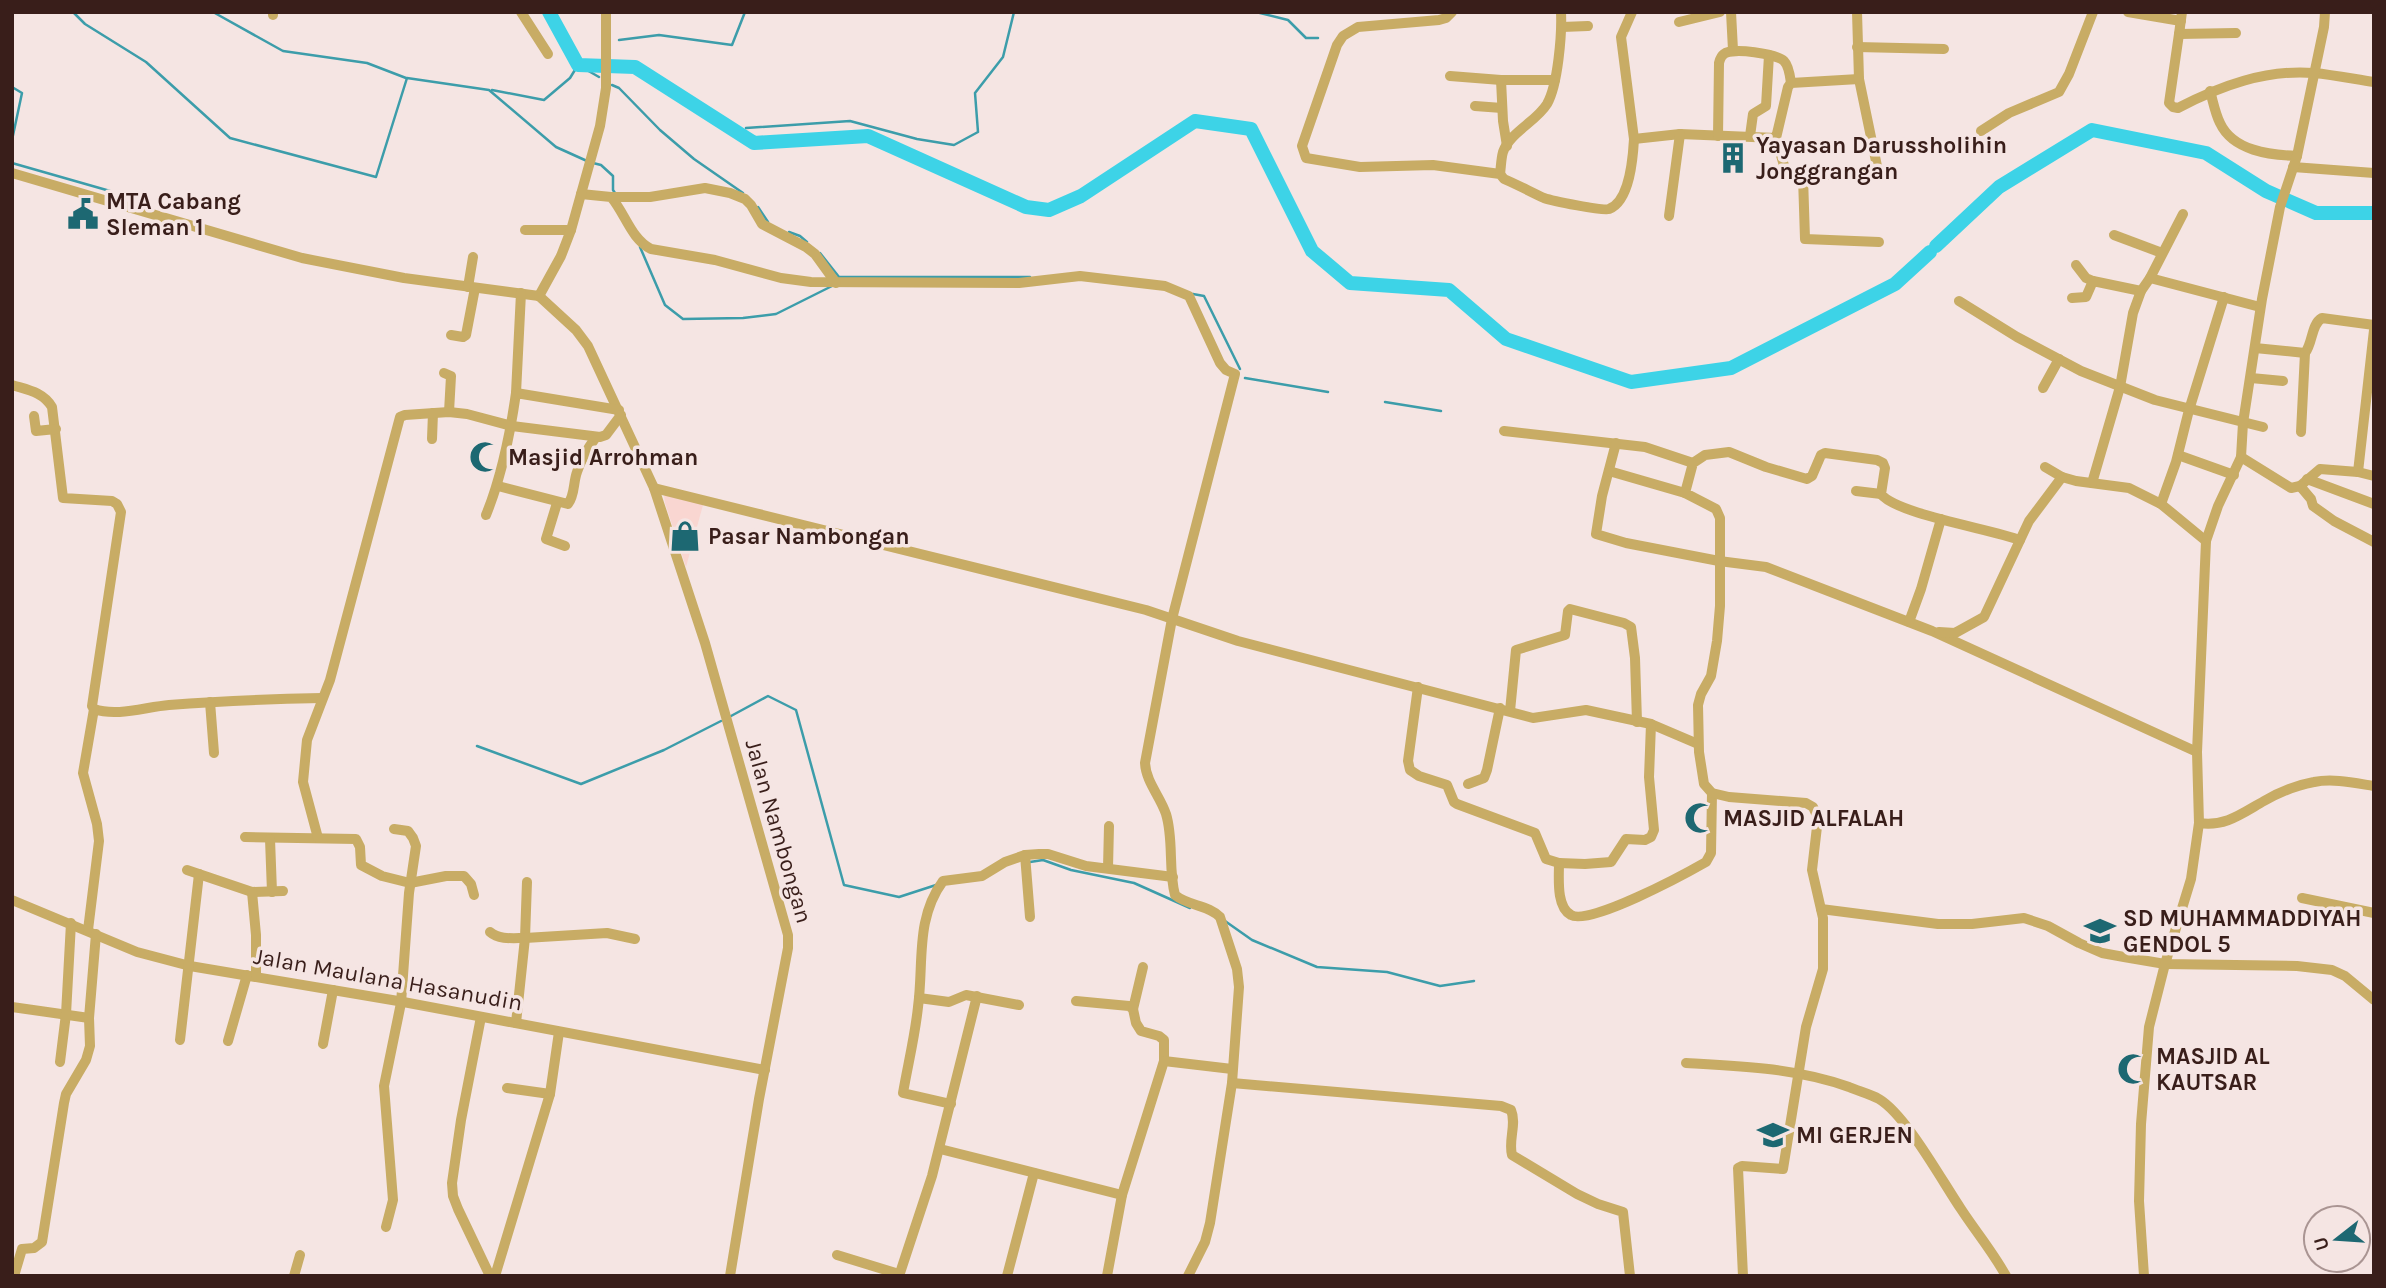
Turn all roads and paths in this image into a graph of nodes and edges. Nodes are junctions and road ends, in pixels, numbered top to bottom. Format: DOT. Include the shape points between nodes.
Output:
graph roads {
  1 [pos="521,12"];
  2 [pos="606,12"];
  3 [pos="1452,12"];
  4 [pos="1561,12"];
  5 [pos="1632,12"];
  6 [pos="1720,12"];
  7 [pos="1731,12"];
  8 [pos="1857,12"];
  9 [pos="2093,12"];
  10 [pos="2128,12"];
  11 [pos="2325,12"];
  12 [pos="2181,17"];
  13 [pos="1679,22"];
  14 [pos="1588,26"];
  15 [pos="1562,27"];
  16 [pos="2236,33"];
  17 [pos="2179,34"];
  18 [pos="1857,47"];
  19 [pos="1944,49"];
  20 [pos="1733,50"];
  21 [pos="548,54"];
  22 [pos="1769,55"];
  23 [pos="2314,73"];
  24 [pos="1450,76"];
  25 [pos="1859,79"];
  26 [pos="1501,80"];
  27 [pos="1555,80"];
  28 [pos="2374,82"];
  29 [pos="1791,83"];
  30 [pos="2210,91"];
  31 [pos="1475,106"];
  32 [pos="1502,108"];
  33 [pos="1981,131"];
  34 [pos="1680,134"];
  35 [pos="1718,136"];
  36 [pos="1750,136"];
  37 [pos="1776,138"];
  38 [pos="1634,139"];
  39 [pos="1507,146"];
  40 [pos="2295,162"];
  41 [pos="12,173"];
  42 [pos="2374,173"];
  43 [pos="1500,174"];
  44 [pos="1803,177"];
  45 [pos="581,194"];
  46 [pos="611,197"];
  47 [pos="2183,214"];
  48 [pos="1669,216"];
  49 [pos="525,230"];
  50 [pos="571,230"];
  51 [pos="2114,235"];
  52 [pos="1878,242"];
  53 [pos="2162,253"];
  54 [pos="473,257"];
  55 [pos="2076,265"];
  56 [pos="2150,278"];
  57 [pos="2093,281"];
  58 [pos="836,283"];
  59 [pos="472,287"];
  60 [pos="2141,291"];
  61 [pos="521,293"];
  62 [pos="539,296"];
  63 [pos="2224,297"];
  64 [pos="2072,298"];
  65 [pos="1959,301"];
  66 [pos="2260,307"];
  67 [pos="2374,328"];
  68 [pos="451,335"];
  69 [pos="2255,348"];
  70 [pos="2305,353"];
  71 [pos="2059,359"];
  72 [pos="444,373"];
  73 [pos="2251,378"];
  74 [pos="2283,381"];
  75 [pos="12,385"];
  76 [pos="2120,387"];
  77 [pos="2043,388"];
  78 [pos="516,393"];
  79 [pos="2189,410"];
  80 [pos="449,412"];
  81 [pos="620,412"];
  82 [pos="433,413"];
  83 [pos="34,416"];
  84 [pos="2243,423"];
  85 [pos="512,426"];
  86 [pos="2263,427"];
  87 [pos="56,429"];
  88 [pos="1504,431"];
  89 [pos="2301,432"];
  90 [pos="596,437"];
  91 [pos="432,439"];
  92 [pos="1616,443"];
  93 [pos="2178,455"];
  94 [pos="2241,457"];
  95 [pos="1693,463"];
  96 [pos="2045,467"];
  97 [pos="1609,471"];
  98 [pos="2358,472"];
  99 [pos="2234,475"];
  100 [pos="2374,476"];
  101 [pos="2062,477"];
  102 [pos="2092,483"];
  103 [pos="2303,483"];
  104 [pos="498,486"];
  105 [pos="654,488"];
  106 [pos="1856,491"];
  107 [pos="1685,493"];
  108 [pos="1881,494"];
  109 [pos="557,503"];
  110 [pos="2161,504"];
  111 [pos="2374,504"];
  112 [pos="486,515"];
  113 [pos="1941,519"];
  114 [pos="2020,540"];
  115 [pos="2206,541"];
  116 [pos="2374,542"];
  117 [pos="565,546"];
  118 [pos="1719,561"];
  119 [pos="1172,619"];
  120 [pos="1909,622"];
  121 [pos="1932,631"];
  122 [pos="1418,687"];
  123 [pos="322,698"];
  124 [pos="210,702"];
  125 [pos="94,709"];
  126 [pos="1505,709"];
  127 [pos="1637,722"];
  128 [pos="1651,724"];
  129 [pos="1698,744"];
  130 [pos="2197,752"];
  131 [pos="214,753"];
  132 [pos="1468,784"];
  133 [pos="2374,786"];
  134 [pos="1712,793"];
  135 [pos="2199,823"];
  136 [pos="1109,826"];
  137 [pos="394,829"];
  138 [pos="245,837"];
  139 [pos="318,838"];
  140 [pos="270,839"];
  141 [pos="1025,855"];
  142 [pos="1559,863"];
  143 [pos="1108,868"];
  144 [pos="187,870"];
  145 [pos="199,874"];
  146 [pos="1173,877"];
  147 [pos="410,883"];
  148 [pos="527,883"];
  149 [pos="252,892"];
  150 [pos="474,895"];
  151 [pos="2302,898"];
  152 [pos="12,900"];
  153 [pos="1821,909"];
  154 [pos="2374,913"];
  155 [pos="1030,917"];
  156 [pos="71,923"];
  157 [pos="92,932"];
  158 [pos="490,932"];
  159 [pos="525,938"];
  160 [pos="635,939"];
  161 [pos="2165,964"];
  162 [pos="190,966"];
  163 [pos="1143,967"];
  164 [pos="251,976"];
  165 [pos="333,990"];
  166 [pos="977,996"];
  167 [pos="919,998"];
  168 [pos="1076,1000"];
  169 [pos="2374,1000"];
  170 [pos="401,1003"];
  171 [pos="1019,1005"];
  172 [pos="12,1007"];
  173 [pos="1133,1009"];
  174 [pos="65,1014"];
  175 [pos="481,1017"];
  176 [pos="89,1018"];
  177 [pos="516,1023"];
  178 [pos="559,1032"];
  179 [pos="180,1040"];
  180 [pos="228,1041"];
  181 [pos="323,1044"];
  182 [pos="1164,1060"];
  183 [pos="60,1062"];
  184 [pos="1686,1063"];
  185 [pos="1232,1069"];
  186 [pos="765,1070"];
  187 [pos="1799,1073"];
  188 [pos="1232,1083"];
  189 [pos="507,1088"];
  190 [pos="550,1094"];
  191 [pos="951,1104"];
  192 [pos="940,1149"];
  193 [pos="1034,1173"];
  194 [pos="1122,1195"];
  195 [pos="386,1227"];
  196 [pos="17,1249"];
  197 [pos="300,1255"];
  198 [pos="837,1255"];
  199 [pos="899,1275"];
  200 [pos="14,1276"];
  201 [pos="294,1276"];
  202 [pos="490,1276"];
  203 [pos="495,1276"];
  204 [pos="730,1276"];
  205 [pos="1007,1276"];
  206 [pos="1107,1276"];
  207 [pos="1188,1276"];
  208 [pos="1630,1276"];
  209 [pos="1743,1276"];
  210 [pos="2006,1276"];
  211 [pos="2144,1276"];
  1 -- 21 [label="street"];
  2 -- 45 [label="street" via="600,126"];
  3 -- 43 [label="street" via="1439,20 1358,27 1343,36 1302,151 1306,158 1344,165 1433,165"];
  4 -- 15 [label="street"];
  5 -- 38 [label="street" via="1621,37"];
  6 -- 13 [label="street"];
  7 -- 20 [label="street"];
  8 -- 18 [label="street"];
  9 -- 33 [label="street" via="2059,92 2009,113"];
  10 -- 12 [label="street"];
  11 -- 23 [label="street"];
  12 -- 17 [label="street"];
  14 -- 15 [label="street"];
  15 -- 27 [label="street"];
  16 -- 17 [label="street"];
  17 -- 30 [label="street" via="2169,103 2178,108"];
  18 -- 19 [label="street"];
  18 -- 25 [label="street"];
  20 -- 22 [label="street"];
  20 -- 35 [label="street" via="1718,63"];
  22 -- 29 [label="street" via="1785,62"];
  22 -- 36 [label="street" via="1766,106 1753,114"];
  23 -- 28 [label="street"];
  23 -- 30 [label="street" via="2242,80"];
  23 -- 40 [label="street"];
  24 -- 26 [label="street"];
  25 -- 29 [label="street"];
  25 -- 44 [label="street" via="1878,171"];
  26 -- 27 [label="street"];
  26 -- 32 [label="street"];
  27 -- 39 [label="street" via="1546,105"];
  29 -- 37 [label="street"];
  30 -- 40 [label="street" via="2228,135 2265,154"];
  31 -- 32 [label="street"];
  32 -- 39 [label="street"];
  34 -- 35 [label="street"];
  34 -- 38 [label="street"];
  34 -- 48 [label="street"];
  35 -- 36 [label="street"];
  36 -- 37 [label="street"];
  37 -- 44 [label="street" via="1787,176"];
  38 -- 43 [label="street" via="1628,181 1610,209 1547,199"];
  39 -- 43 [label="street"];
  40 -- 42 [label="street"];
  40 -- 66 [label="street" via="2280,207"];
  41 -- 59 [label="street" via="302,258"];
  44 -- 52 [label="street" via="1805,239"];
  45 -- 46 [label="street"];
  45 -- 50 [label="street"];
  46 -- 58 [label="street" via="633,232 651,249 781,278"];
  46 -- 58 [label="street" via="650,197 705,188 730,193 745,199 762,224 815,254"];
  47 -- 53 [label="street"];
  49 -- 50 [label="street"];
  50 -- 62 [label="street"];
  51 -- 53 [label="street"];
  53 -- 56 [label="street"];
  54 -- 59 [label="street"];
  55 -- 57 [label="street"];
  56 -- 60 [label="street"];
  56 -- 63 [label="street"];
  57 -- 60 [label="street"];
  57 -- 64 [label="street" via="2086,297"];
  58 -- 119 [label="street" via="1019,283 1080,276 1165,286 1189,296 1220,363 1235,374"];
  59 -- 61 [label="street"];
  59 -- 68 [label="street" via="466,335"];
  60 -- 76 [label="street"];
  61 -- 62 [label="street"];
  61 -- 78 [label="street"];
  62 -- 81 [label="street, Jalan Nambongan" via="588,346"];
  63 -- 66 [label="street"];
  63 -- 79 [label="street"];
  65 -- 71 [label="street"];
  66 -- 69 [label="street"];
  67 -- 70 [label="street" via="2320,319"];
  67 -- 98 [label="street"];
  69 -- 70 [label="street"];
  69 -- 73 [label="street"];
  70 -- 89 [label="street"];
  71 -- 76 [label="street"];
  71 -- 77 [label="street"];
  72 -- 80 [label="street" via="451,376"];
  73 -- 74 [label="street"];
  73 -- 84 [label="street"];
  75 -- 87 [label="street" via="47,399"];
  76 -- 79 [label="street"];
  76 -- 102 [label="street"];
  78 -- 81 [label="street"];
  78 -- 85 [label="street"];
  79 -- 84 [label="street"];
  79 -- 93 [label="street"];
  80 -- 82 [label="street"];
  80 -- 85 [label="street"];
  81 -- 90 [label="street" via="606,435"];
  81 -- 105 [label="street, Jalan Nambongan"];
  82 -- 91 [label="street"];
  82 -- 123 [label="street" via="399,419 360,575"];
  83 -- 87 [label="street" via="36,437"];
  84 -- 86 [label="street"];
  84 -- 94 [label="street"];
  85 -- 90 [label="street"];
  85 -- 104 [label="street"];
  87 -- 125 [label="street" via="63,498 112,501 121,512"];
  88 -- 92 [label="street"];
  90 -- 109 [label="street" via="577,471 570,502"];
  92 -- 95 [label="street"];
  92 -- 97 [label="street"];
  93 -- 99 [label="street"];
  93 -- 110 [label="street"];
  94 -- 99 [label="street"];
  94 -- 103 [label="street" via="2291,488"];
  95 -- 107 [label="street"];
  95 -- 108 [label="street" via="1729,452 1807,479 1825,453 1865,458 1883,463"];
  96 -- 101 [label="street"];
  97 -- 107 [label="street"];
  97 -- 118 [label="street" via="1596,534"];
  98 -- 100 [label="street"];
  98 -- 103 [label="street" via="2320,469"];
  99 -- 115 [label="street"];
  101 -- 102 [label="street"];
  101 -- 114 [label="street"];
  102 -- 110 [label="street" via="2129,488"];
  103 -- 111 [label="street"];
  103 -- 116 [label="street" via="2313,506"];
  104 -- 109 [label="street"];
  104 -- 112 [label="street"];
  105 -- 119 [label="street"];
  105 -- 186 [label="street, Jalan Nambongan" via="705,643 788,935"];
  106 -- 108 [label="street"];
  107 -- 118 [label="street" via="1716,509"];
  108 -- 113 [label="street" via="1892,503"];
  109 -- 117 [label="street" via="546,539"];
  110 -- 115 [label="street"];
  113 -- 114 [label="street"];
  113 -- 120 [label="street"];
  114 -- 121 [label="street" via="1984,617 1955,633"];
  115 -- 130 [label="street"];
  118 -- 120 [label="street" via="1766,567"];
  118 -- 129 [label="street" via="1717,641 1711,676 1698,705"];
  119 -- 122 [label="street"];
  119 -- 146 [label="street" via="1145,763 1169,826"];
  120 -- 121 [label="street"];
  121 -- 130 [label="street"];
  122 -- 126 [label="street"];
  122 -- 142 [label="street" via="1409,767 1419,776 1447,785 1457,804 1535,833 1546,859"];
  123 -- 124 [label="street"];
  123 -- 139 [label="street" via="308,734 303,777"];
  124 -- 125 [label="street" via="133,711"];
  124 -- 131 [label="street"];
  125 -- 157 [label="street" via="83,773 99,841"];
  126 -- 127 [label="street" via="1533,718 1586,710"];
  126 -- 127 [label="street" via="1516,650 1565,635 1570,609 1631,627"];
  126 -- 132 [label="street" via="1487,770 1483,778"];
  127 -- 128 [label="street"];
  128 -- 129 [label="street"];
  128 -- 142 [label="street" via="1651,837 1626,839 1611,862"];
  129 -- 134 [label="street" via="1704,784"];
  130 -- 135 [label="street"];
  133 -- 135 [label="street" via="2314,782 2274,796 2225,822"];
  134 -- 142 [label="street" via="1711,853 1706,862 1604,912 1582,918 1564,909"];
  134 -- 153 [label="street" via="1813,807 1818,818 1812,870"];
  135 -- 161 [label="street" via="2191,879"];
  136 -- 143 [label="street"];
  137 -- 147 [label="street" via="408,831 414,838"];
  138 -- 140 [label="street"];
  139 -- 140 [label="street"];
  139 -- 147 [label="street" via="356,839 361,865"];
  140 -- 149 [label="street" via="277,891"];
  141 -- 143 [label="street" via="1048,854"];
  141 -- 155 [label="street"];
  141 -- 167 [label="street" via="982,876 943,881 924,921"];
  143 -- 146 [label="street"];
  144 -- 145 [label="street"];
  145 -- 149 [label="street"];
  145 -- 162 [label="street"];
  146 -- 185 [label="street" via="1178,898 1216,912 1224,925 1238,978"];
  147 -- 150 [label="street" via="464,876"];
  147 -- 170 [label="street"];
  148 -- 159 [label="street"];
  149 -- 164 [label="street" via="256,935"];
  151 -- 154 [label="street"];
  152 -- 156 [label="street, Jalan Maulana Hasanudin"];
  153 -- 161 [label="street" via="1938,924 2024,918 2102,953"];
  153 -- 187 [label="street" via="1823,969 1806,1027"];
  156 -- 157 [label="street, Jalan Maulana Hasanudin"];
  156 -- 174 [label="street"];
  157 -- 162 [label="street, Jalan Maulana Hasanudin" via="137,952"];
  157 -- 176 [label="street"];
  158 -- 159 [label="street"];
  159 -- 160 [label="street" via="607,933"];
  159 -- 177 [label="street"];
  161 -- 169 [label="street" via="2332,970"];
  161 -- 211 [label="street" via="2149,1027 2141,1124 2139,1201"];
  162 -- 164 [label="street, Jalan Maulana Hasanudin"];
  162 -- 179 [label="street"];
  163 -- 173 [label="street"];
  164 -- 165 [label="street, Jalan Maulana Hasanudin"];
  164 -- 180 [label="street"];
  165 -- 170 [label="street, Jalan Maulana Hasanudin"];
  165 -- 181 [label="street"];
  166 -- 167 [label="street" via="950,1002"];
  166 -- 171 [label="street"];
  166 -- 191 [label="street"];
  167 -- 191 [label="street" via="903,1093"];
  168 -- 173 [label="street" via="1125,1004"];
  170 -- 175 [label="street, Jalan Maulana Hasanudin"];
  170 -- 195 [label="street" via="384,1086 393,1200"];
  172 -- 174 [label="street"];
  173 -- 182 [label="street" via="1141,1031 1164,1040"];
  174 -- 176 [label="street"];
  174 -- 183 [label="street"];
  175 -- 177 [label="street, Jalan Maulana Hasanudin"];
  175 -- 202 [label="street" via="452,1183 458,1209"];
  176 -- 196 [label="street" via="86,1060 64,1103 42,1242 34,1248"];
  177 -- 178 [label="street, Jalan Maulana Hasanudin"];
  178 -- 186 [label="street, Jalan Maulana Hasanudin"];
  178 -- 190 [label="street"];
  182 -- 185 [label="street"];
  182 -- 194 [label="street"];
  184 -- 187 [label="street"];
  185 -- 188 [label="street"];
  186 -- 204 [label="street, Jalan Nambongan"];
  187 -- 209 [label="street" via="1783,1169 1738,1168"];
  187 -- 210 [label="street" via="1878,1099 1898,1114"];
  188 -- 207 [label="street" via="1210,1223"];
  188 -- 208 [label="street" via="1511,1110 1512,1155 1577,1194 1623,1212"];
  189 -- 190 [label="street"];
  190 -- 203 [label="street"];
  191 -- 192 [label="street"];
  192 -- 193 [label="street"];
  192 -- 199 [label="street"];
  193 -- 194 [label="street"];
  193 -- 205 [label="street"];
  194 -- 206 [label="street"];
  196 -- 200 [label="street"];
  197 -- 201 [label="street"];
  198 -- 199 [label="street"];
}
